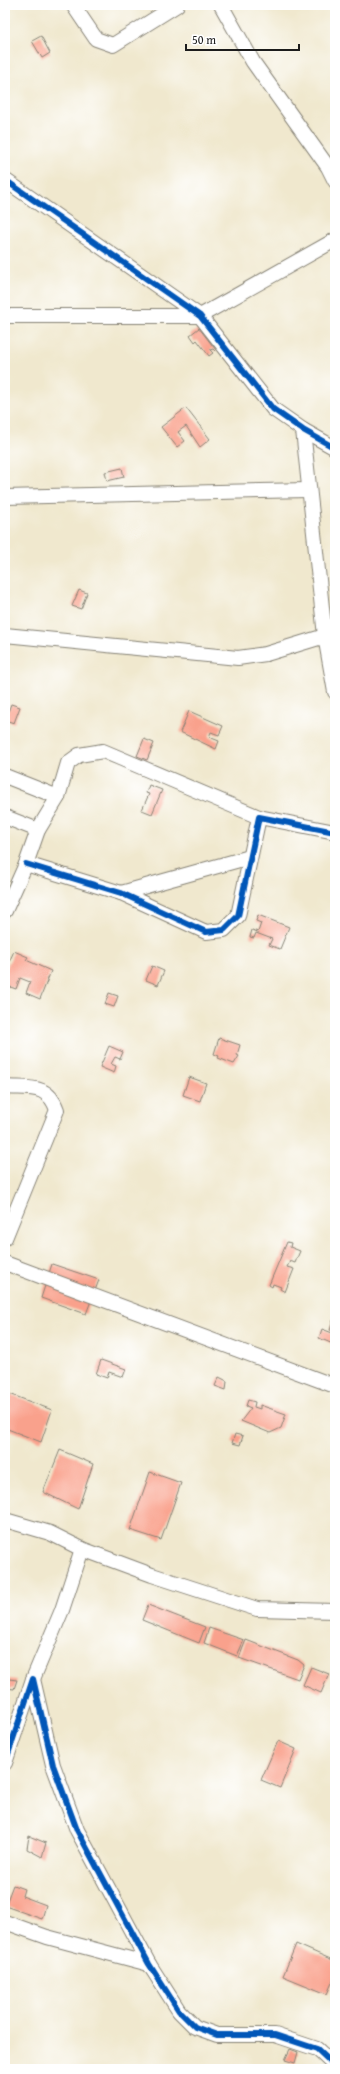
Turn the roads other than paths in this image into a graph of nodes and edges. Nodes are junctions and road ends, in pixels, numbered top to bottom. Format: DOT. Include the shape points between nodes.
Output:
graph roads {
  1 [pos="73,5"];
  2 [pos="177,5"];
  3 [pos="221,5"];
  4 [pos="5,180"];
  5 [pos="335,180"];
  6 [pos="335,240"];
  7 [pos="5,316"];
  8 [pos="200,316"];
  9 [pos="302,430"];
  10 [pos="335,448"];
  11 [pos="308,490"];
  12 [pos="5,496"];
  13 [pos="5,635"];
  14 [pos="330,637"];
  15 [pos="335,692"];
  16 [pos="5,776"];
  17 [pos="58,797"];
  18 [pos="5,817"];
  19 [pos="258,817"];
  20 [pos="38,830"];
  21 [pos="335,832"];
  22 [pos="250,857"];
  23 [pos="26,864"];
  24 [pos="121,892"];
  25 [pos="5,910"];
  26 [pos="5,1087"];
  27 [pos="5,1238"];
  28 [pos="5,1263"];
  29 [pos="335,1386"];
  30 [pos="5,1520"];
  31 [pos="82,1549"];
  32 [pos="335,1611"];
  33 [pos="33,1679"];
  34 [pos="5,1763"];
  35 [pos="5,1922"];
  36 [pos="149,1964"];
  37 [pos="335,2066"];
  1 -- 2 [label="street" via="96,39 112,44"];
  3 -- 5 [label="street" via="253,62"];
  4 -- 8 [label="street"];
  6 -- 8 [label="street"];
  7 -- 8 [label="street"];
  8 -- 9 [label="street" via="273,409"];
  9 -- 10 [label="street"];
  9 -- 11 [label="street"];
  11 -- 12 [label="street"];
  11 -- 14 [label="street"];
  13 -- 14 [label="street" via="238,658 266,654"];
  14 -- 15 [label="street"];
  16 -- 17 [label="street"];
  17 -- 19 [label="street" via="68,763 79,755 103,751"];
  17 -- 20 [label="street"];
  18 -- 20 [label="street"];
  19 -- 21 [label="street"];
  19 -- 22 [label="street"];
  20 -- 23 [label="street"];
  22 -- 24 [label="street"];
  22 -- 24 [label="street" via="238,916 224,930 206,932"];
  23 -- 24 [label="street"];
  23 -- 25 [label="street"];
  26 -- 27 [label="street" via="43,1090 53,1099 57,1110"];
  28 -- 29 [label="street"];
  30 -- 31 [label="street" via="50,1533"];
  31 -- 32 [label="street" via="257,1609"];
  31 -- 33 [label="street" via="62,1610"];
  33 -- 34 [label="street"];
  33 -- 36 [label="street" via="53,1765 77,1830"];
  35 -- 36 [label="street" via="47,1937"];
  36 -- 37 [label="street" via="179,2011 195,2027 217,2035 275,2035 317,2049"];
}
